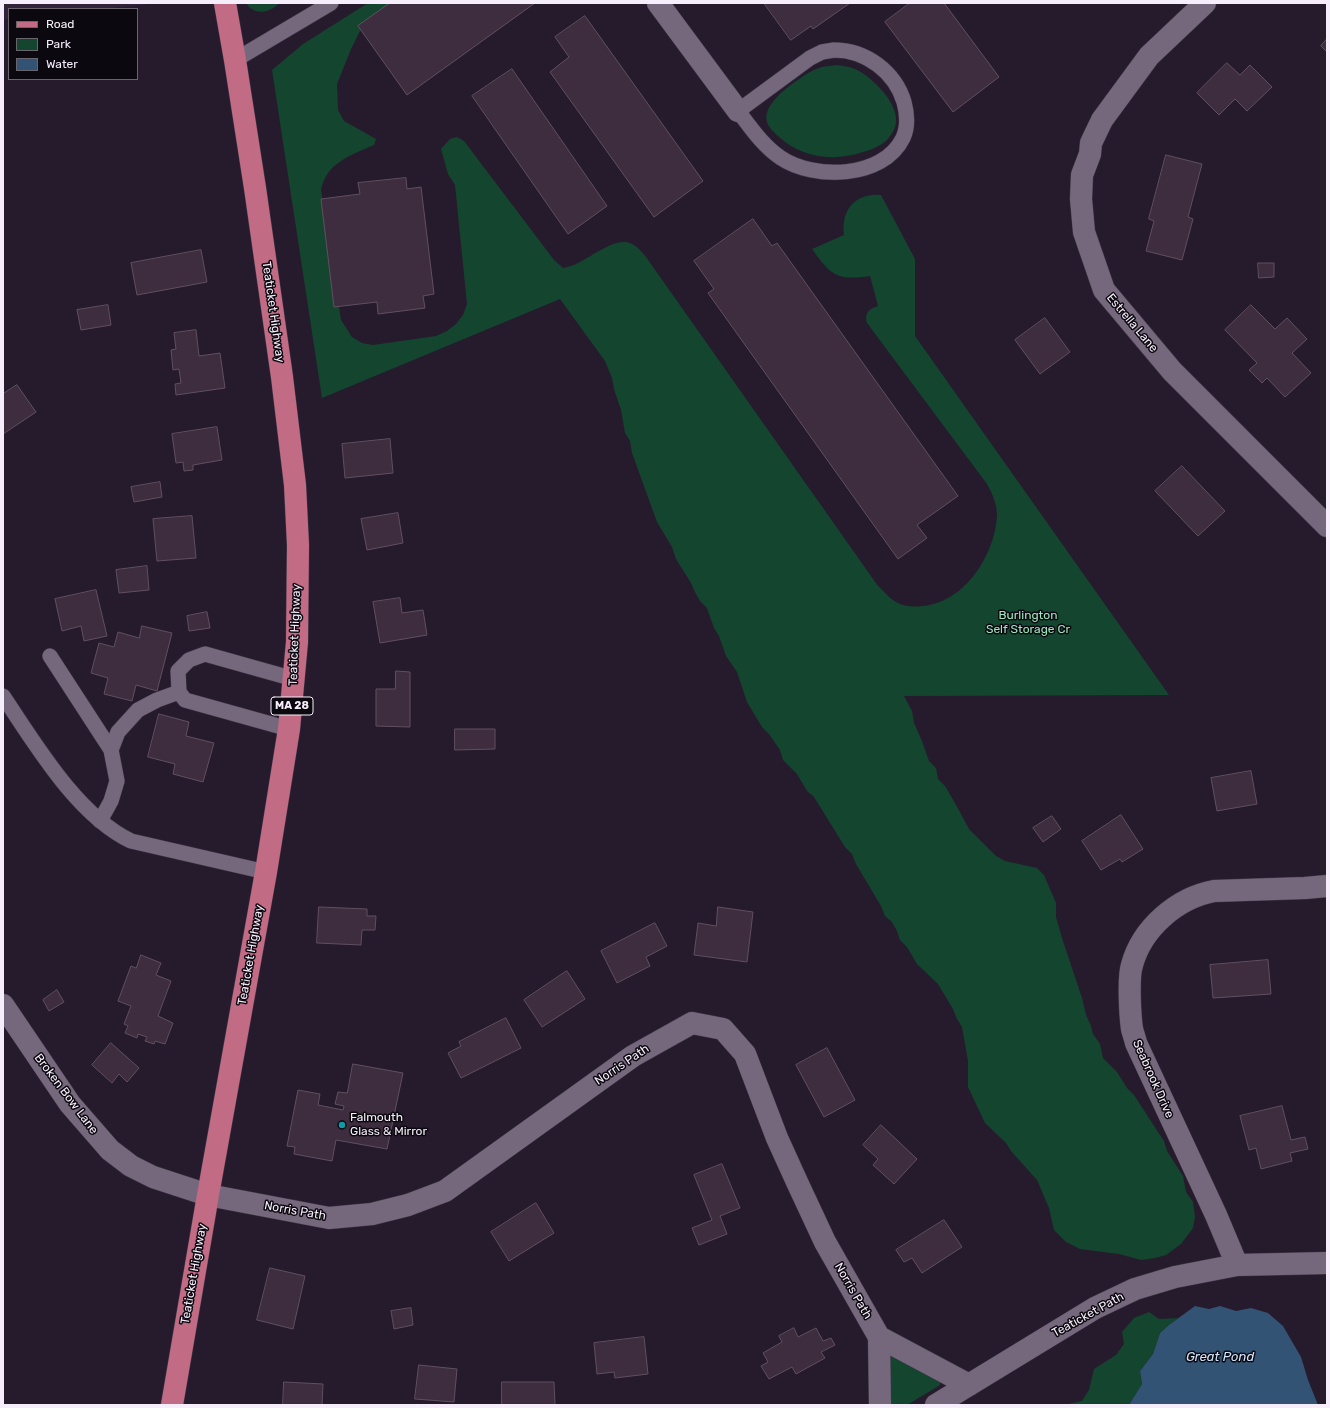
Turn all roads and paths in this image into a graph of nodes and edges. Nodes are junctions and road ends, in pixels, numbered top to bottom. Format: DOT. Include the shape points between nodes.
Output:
graph roads {
  1 [pos="225,3"];
  2 [pos="331,3"];
  3 [pos="658,3"];
  4 [pos="1205,3"];
  5 [pos="311,9"];
  6 [pos="235,60"];
  7 [pos="738,111"];
  8 [pos="1327,526"];
  9 [pos="50,656"];
  10 [pos="294,679"];
  11 [pos="179,692"];
  12 [pos="3,696"];
  13 [pos="289,729"];
  14 [pos="111,750"];
  15 [pos="100,821"];
  16 [pos="266,872"];
  17 [pos="1327,886"];
  18 [pos="3,1005"];
  19 [pos="208,1195"];
  20 [pos="1327,1263"];
  21 [pos="1237,1265"];
  22 [pos="880,1337"];
  23 [pos="969,1385"];
  24 [pos="172,1405"];
  25 [pos="880,1405"];
  26 [pos="936,1405"];
  1 -- 6 [label="main road, Teaticket Highway / MA 28"];
  2 -- 5 [label="lane"];
  3 -- 7 [label="street"];
  4 -- 8 [label="street, Estrella Lane" via="1149,56 1102,120 1091,143 1090,154 1082,175 1084,232 1104,290 1172,371"];
  5 -- 6 [label="lane"];
  6 -- 10 [label="main road, Teaticket Highway / MA 28" via="282,377 295,485 298,552"];
  7 -- 7 [label="lane" via="764,145 781,158 797,167 833,173 870,166 887,157 903,137 906,120 903,97 890,76 869,59 844,50 822,52 810,58"];
  9 -- 14 [label="lane"];
  10 -- 11 [label="lane" via="205,654 189,660 178,671"];
  10 -- 13 [label="main road, Teaticket Highway / MA 28"];
  11 -- 13 [label="lane" via="186,700"];
  11 -- 14 [label="lane" via="138,710 118,732"];
  12 -- 15 [label="lane" via="64,784"];
  13 -- 16 [label="main road, Teaticket Highway / MA 28"];
  14 -- 15 [label="lane" via="117,781 111,801"];
  15 -- 16 [label="lane" via="131,841"];
  16 -- 19 [label="main road, Teaticket Highway / MA 28"];
  17 -- 21 [label="street, Seabrook Drive" via="1214,891 1200,894 1186,900 1157,922 1136,952 1131,966 1132,1029 1136,1043"];
  18 -- 19 [label="street, Broken Bow Lane" via="70,1104 110,1150 131,1166 153,1177"];
  19 -- 22 [label="street, Norris Path" via="329,1218 372,1214 408,1205 445,1191 633,1056 692,1023 723,1029 745,1054 818,1229"];
  19 -- 24 [label="main road, Teaticket Highway / MA 28"];
  20 -- 21 [label="street, Teaticket Path"];
  21 -- 23 [label="street, Teaticket Path" via="1175,1277 1135,1289 1095,1308"];
  22 -- 23 [label="street"];
  22 -- 25 [label="street"];
  23 -- 26 [label="street, Teaticket Path"];
}
